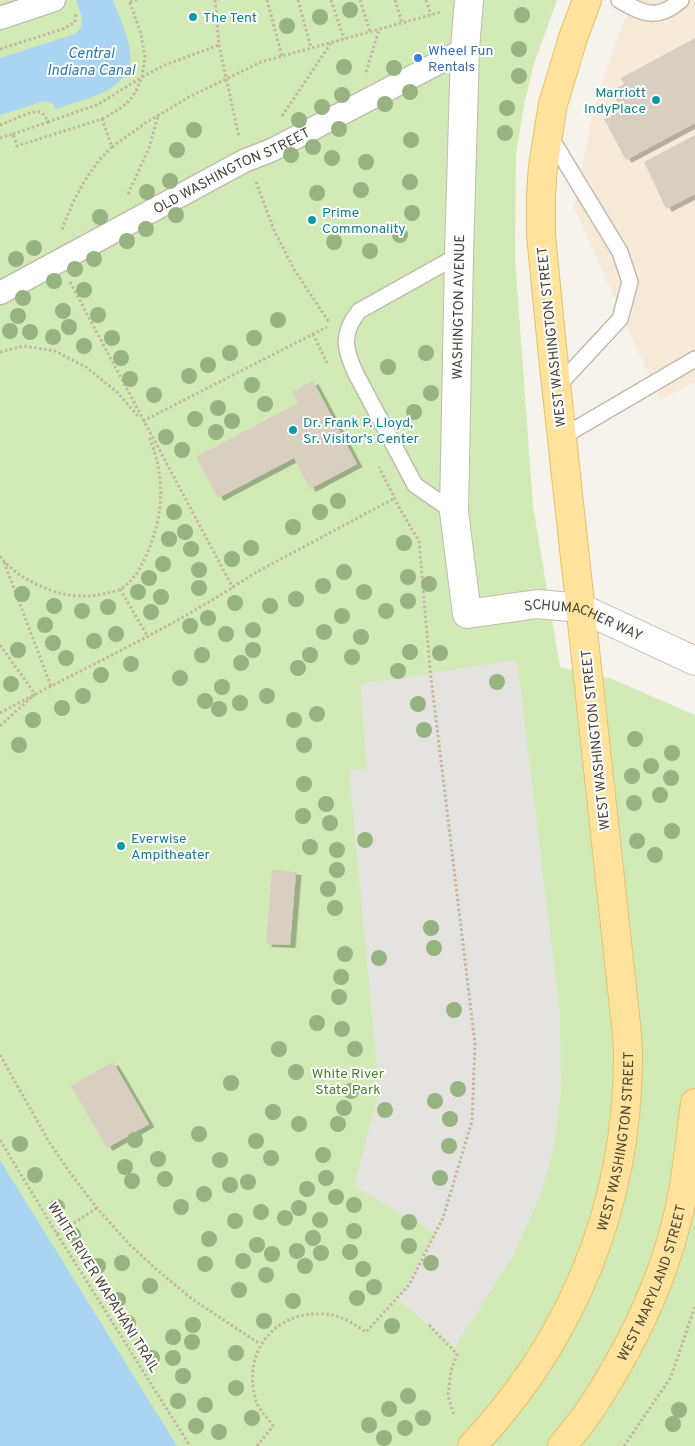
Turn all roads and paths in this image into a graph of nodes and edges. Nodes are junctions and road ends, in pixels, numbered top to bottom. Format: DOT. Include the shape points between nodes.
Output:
graph roads {
  1 [pos="54,0"];
  2 [pos="137,0"];
  3 [pos="215,0"];
  4 [pos="267,0"];
  5 [pos="298,0"];
  6 [pos="331,0"];
  7 [pos="360,0"];
  8 [pos="395,0"];
  9 [pos="426,0"];
  10 [pos="587,0"];
  11 [pos="619,0"];
  12 [pos="681,0"];
  13 [pos="130,1"];
  14 [pos="469,3"];
  15 [pos="431,15"];
  16 [pos="0,18"];
  17 [pos="402,23"];
  18 [pos="63,29"];
  19 [pos="380,29"];
  20 [pos="370,32"];
  21 [pos="344,39"];
  22 [pos="331,43"];
  23 [pos="219,45"];
  24 [pos="311,48"];
  25 [pos="0,49"];
  26 [pos="465,49"];
  27 [pos="282,56"];
  28 [pos="142,77"];
  29 [pos="227,78"];
  30 [pos="357,106"];
  31 [pos="158,115"];
  32 [pos="102,119"];
  33 [pos="279,120"];
  34 [pos="48,122"];
  35 [pos="0,125"];
  36 [pos="548,133"];
  37 [pos="13,134"];
  38 [pos="0,138"];
  39 [pos="112,147"];
  40 [pos="244,161"];
  41 [pos="112,232"];
  42 [pos="459,255"];
  43 [pos="59,261"];
  44 [pos="0,294"];
  45 [pos="0,352"];
  46 [pos="695,359"];
  47 [pos="556,388"];
  48 [pos="143,421"];
  49 [pos="562,437"];
  50 [pos="415,485"];
  51 [pos="400,509"];
  52 [pos="454,512"];
  53 [pos="0,556"];
  54 [pos="4,561"];
  55 [pos="233,588"];
  56 [pos="120,589"];
  57 [pos="581,608"];
  58 [pos="467,614"];
  59 [pos="148,637"];
  60 [pos="0,645"];
  61 [pos="695,661"];
  62 [pos="51,686"];
  63 [pos="34,694"];
  64 [pos="0,712"];
  65 [pos="0,726"];
  66 [pos="0,1055"];
  67 [pos="695,1103"];
  68 [pos="0,1140"];
  69 [pos="97,1208"];
  70 [pos="56,1234"];
  71 [pos="695,1306"];
  72 [pos="429,1325"];
  73 [pos="260,1344"];
  74 [pos="454,1415"];
  75 [pos="190,1446"];
  76 [pos="257,1446"];
  77 [pos="472,1446"];
  78 [pos="562,1446"];
  79 [pos="624,1446"];
  1 -- 16 [label="street"];
  2 -- 13 [label="path"];
  3 -- 23 [label="path"];
  4 -- 27 [label="path"];
  5 -- 24 [label="path"];
  6 -- 21 [label="path"];
  7 -- 20 [label="path"];
  8 -- 17 [label="path"];
  9 -- 15 [label="path"];
  10 -- 36 [label="main road, WEST WASHINGTON STREET" via="565,64"];
  11 -- 12 [label="lane" via="651,15 674,7"];
  13 -- 28 [label="path" via="145,57"];
  14 -- 15 [label="path"];
  14 -- 26 [label="street, WASHINGTON AVENUE"];
  15 -- 17 [label="path"];
  17 -- 19 [label="path"];
  18 -- 25 [label="path"];
  19 -- 20 [label="path"];
  19 -- 30 [label="path"];
  20 -- 21 [label="path"];
  21 -- 22 [label="path"];
  22 -- 24 [label="path"];
  22 -- 33 [label="path"];
  23 -- 28 [label="path"];
  23 -- 29 [label="path"];
  24 -- 27 [label="path"];
  26 -- 30 [label="street, OLD WASHINGTON STREET"];
  26 -- 42 [label="street, WASHINGTON AVENUE"];
  27 -- 29 [label="path"];
  28 -- 32 [label="path" via="129,103"];
  28 -- 34 [label="path" via="100,104"];
  29 -- 31 [label="path"];
  29 -- 40 [label="path"];
  30 -- 40 [label="street, OLD WASHINGTON STREET"];
  31 -- 39 [label="path"];
  31 -- 41 [label="path" via="149,148"];
  32 -- 37 [label="path" via="17,146"];
  32 -- 39 [label="path"];
  34 -- 35 [label="path" via="45,115 33,112"];
  34 -- 37 [label="path"];
  36 -- 47 [label="main road, WEST WASHINGTON STREET" via="541,196 541,235"];
  36 -- 47 [label="lane" via="620,252 630,282 620,319"];
  37 -- 38 [label="path"];
  39 -- 43 [label="path" via="84,181 70,208 58,241"];
  40 -- 41 [label="street, OLD WASHINGTON STREET"];
  40 -- 48 [label="path" via="259,187 274,230 295,271 331,325"];
  41 -- 43 [label="street, OLD WASHINGTON STREET"];
  42 -- 50 [label="lane" via="358,311 347,332 348,356"];
  42 -- 52 [label="street, WASHINGTON AVENUE"];
  43 -- 44 [label="street, OLD WASHINGTON STREET"];
  43 -- 48 [label="path"];
  45 -- 48 [label="path" via="24,346 55,351 86,367 117,392"];
  46 -- 49 [label="lane"];
  47 -- 49 [label="main road, WEST WASHINGTON STREET"];
  48 -- 55 [label="path"];
  48 -- 56 [label="path" via="156,454 161,481 160,511 152,543 138,574"];
  49 -- 57 [label="main road, WEST WASHINGTON STREET"];
  50 -- 52 [label="lane"];
  50 -- 55 [label="path"];
  51 -- 73 [label="path" via="419,541 432,683 475,1044 472,1121 443,1218 422,1260 409,1285 366,1332 347,1319 326,1314 301,1315 276,1327"];
  52 -- 58 [label="street, WASHINGTON AVENUE"];
  53 -- 54 [label="path"];
  54 -- 56 [label="path" via="31,582 63,594 91,597"];
  54 -- 62 [label="path"];
  55 -- 59 [label="path"];
  56 -- 59 [label="path"];
  57 -- 58 [label="street, SCHUMACHER WAY" via="538,604"];
  57 -- 61 [label="street, SCHUMACHER WAY"];
  57 -- 77 [label="main road, WEST WASHINGTON STREET" via="628,1054 623,1132 605,1222 576,1294 527,1381"];
  59 -- 62 [label="path"];
  60 -- 63 [label="path"];
  62 -- 63 [label="path"];
  63 -- 64 [label="path"];
  63 -- 65 [label="path"];
  66 -- 69 [label="path" via="48,1140"];
  67 -- 78 [label="main road, WEST MARYLAND STREET" via="678,1216 654,1290 590,1411"];
  68 -- 70 [label="path, WHITE RIVER WAPAHANI TRAIL"];
  69 -- 70 [label="path"];
  69 -- 73 [label="path" via="156,1270 192,1299"];
  70 -- 75 [label="path, WHITE RIVER WAPAHANI TRAIL"];
  71 -- 79 [label="path" via="671,1377"];
  72 -- 74 [label="path" via="457,1354 448,1396"];
  73 -- 76 [label="path" via="254,1359 252,1379 257,1403 273,1426"];
}
